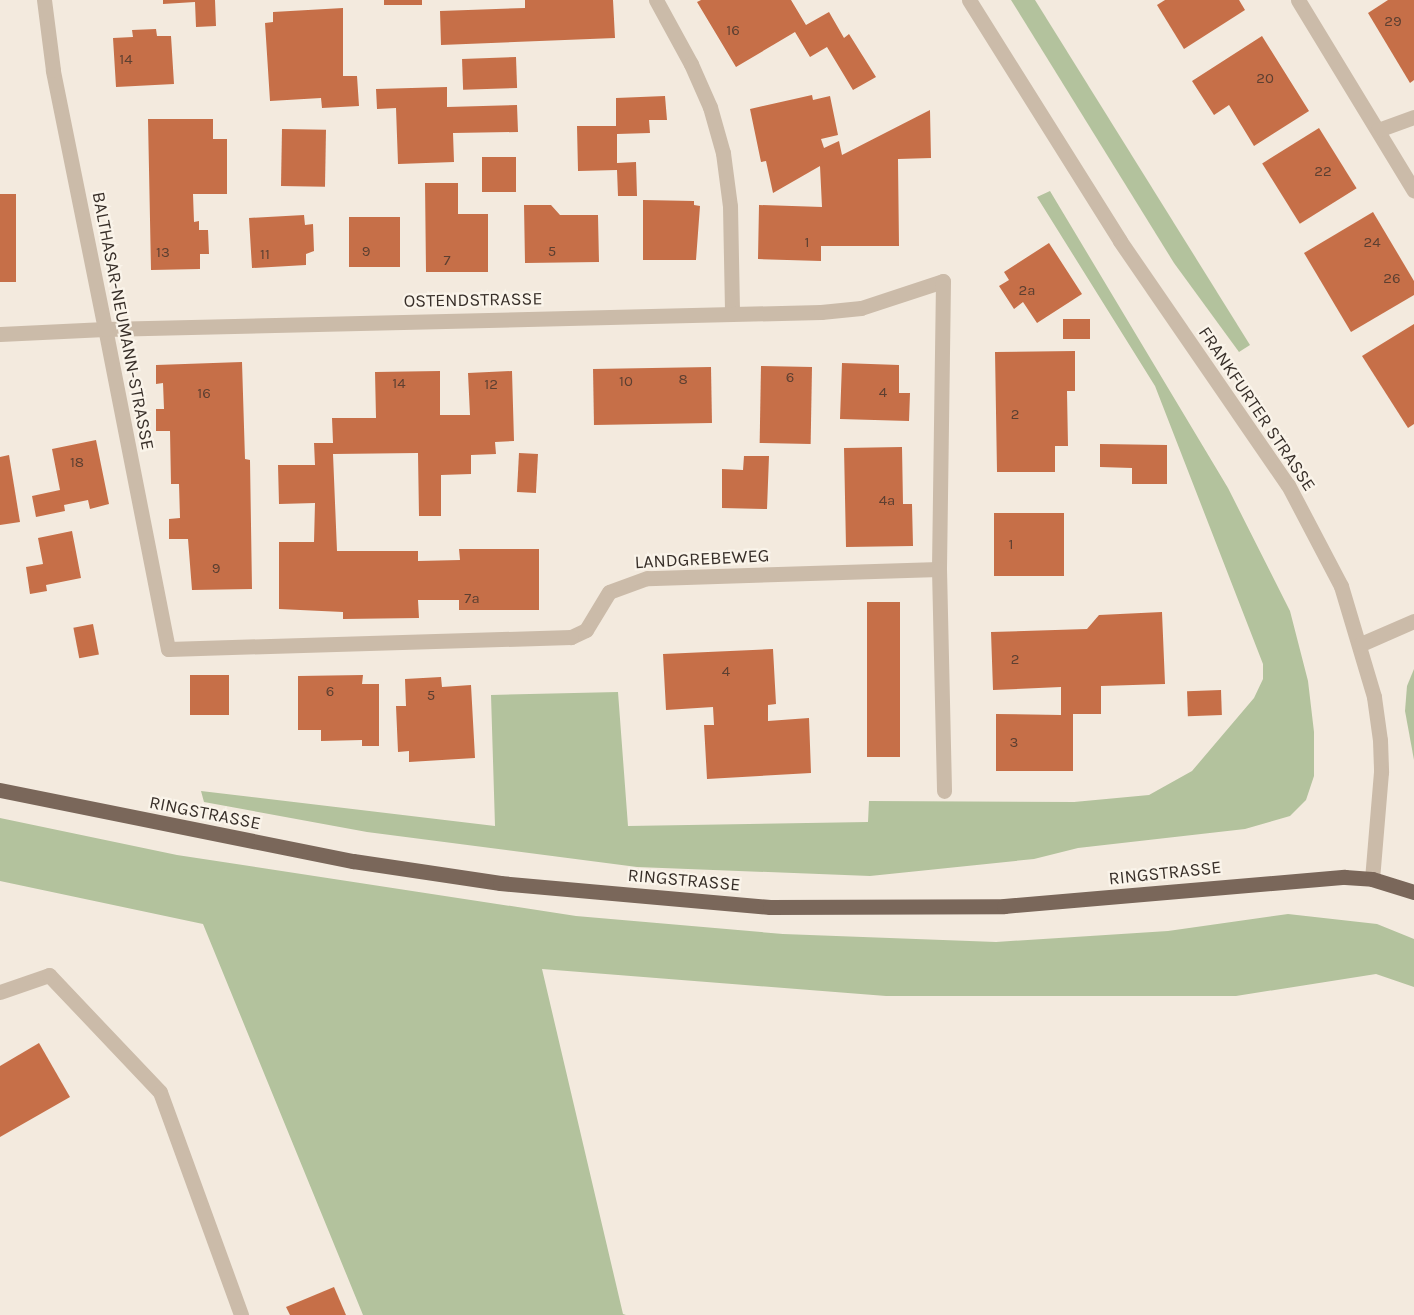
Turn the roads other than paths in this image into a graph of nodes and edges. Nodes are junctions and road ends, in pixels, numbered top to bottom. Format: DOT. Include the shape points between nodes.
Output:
graph roads {
  1 [pos="44,0"];
  2 [pos="656,0"];
  3 [pos="969,0"];
  4 [pos="1298,0"];
  5 [pos="1414,117"];
  6 [pos="1378,130"];
  7 [pos="1414,191"];
  8 [pos="732,313"];
  9 [pos="105,329"];
  10 [pos="0,334"];
  11 [pos="939,569"];
  12 [pos="1414,621"];
  13 [pos="1361,644"];
  14 [pos="168,649"];
  15 [pos="0,790"];
  16 [pos="944,792"];
  17 [pos="1372,879"];
  18 [pos="1414,892"];
  19 [pos="0,992"];
  20 [pos="241,1315"];
  1 -- 9 [label="street, BALTHASAR-NEUMANN-STRASSE" via="53,70"];
  2 -- 8 [label="street" via="710,107 723,153 730,206"];
  3 -- 13 [label="street, FRANKFURTER STRASSE" via="1114,231 1288,485 1341,586"];
  4 -- 6 [label="street"];
  5 -- 6 [label="street"];
  6 -- 7 [label="street"];
  8 -- 9 [label="street, OSTENDSTRASSE"];
  8 -- 11 [label="street, OSTENDSTRASSE" via="861,308 943,281"];
  9 -- 10 [label="street, OSTENDSTRASSE"];
  9 -- 14 [label="street, BALTHASAR-NEUMANN-STRASSE"];
  11 -- 14 [label="street, LANDGREBEWEG" via="647,578 609,592 586,630 571,637"];
  11 -- 16 [label="street"];
  12 -- 13 [label="street"];
  13 -- 17 [label="street, FRANKFURTER STRASSE" via="1380,740 1382,772"];
  15 -- 17 [label="main road, RINGSTRASSE" via="353,861 500,883 770,907 1004,906 1091,901 1299,878"];
  17 -- 18 [label="main road"];
  19 -- 20 [label="street" via="49,975 160,1092"];
}
